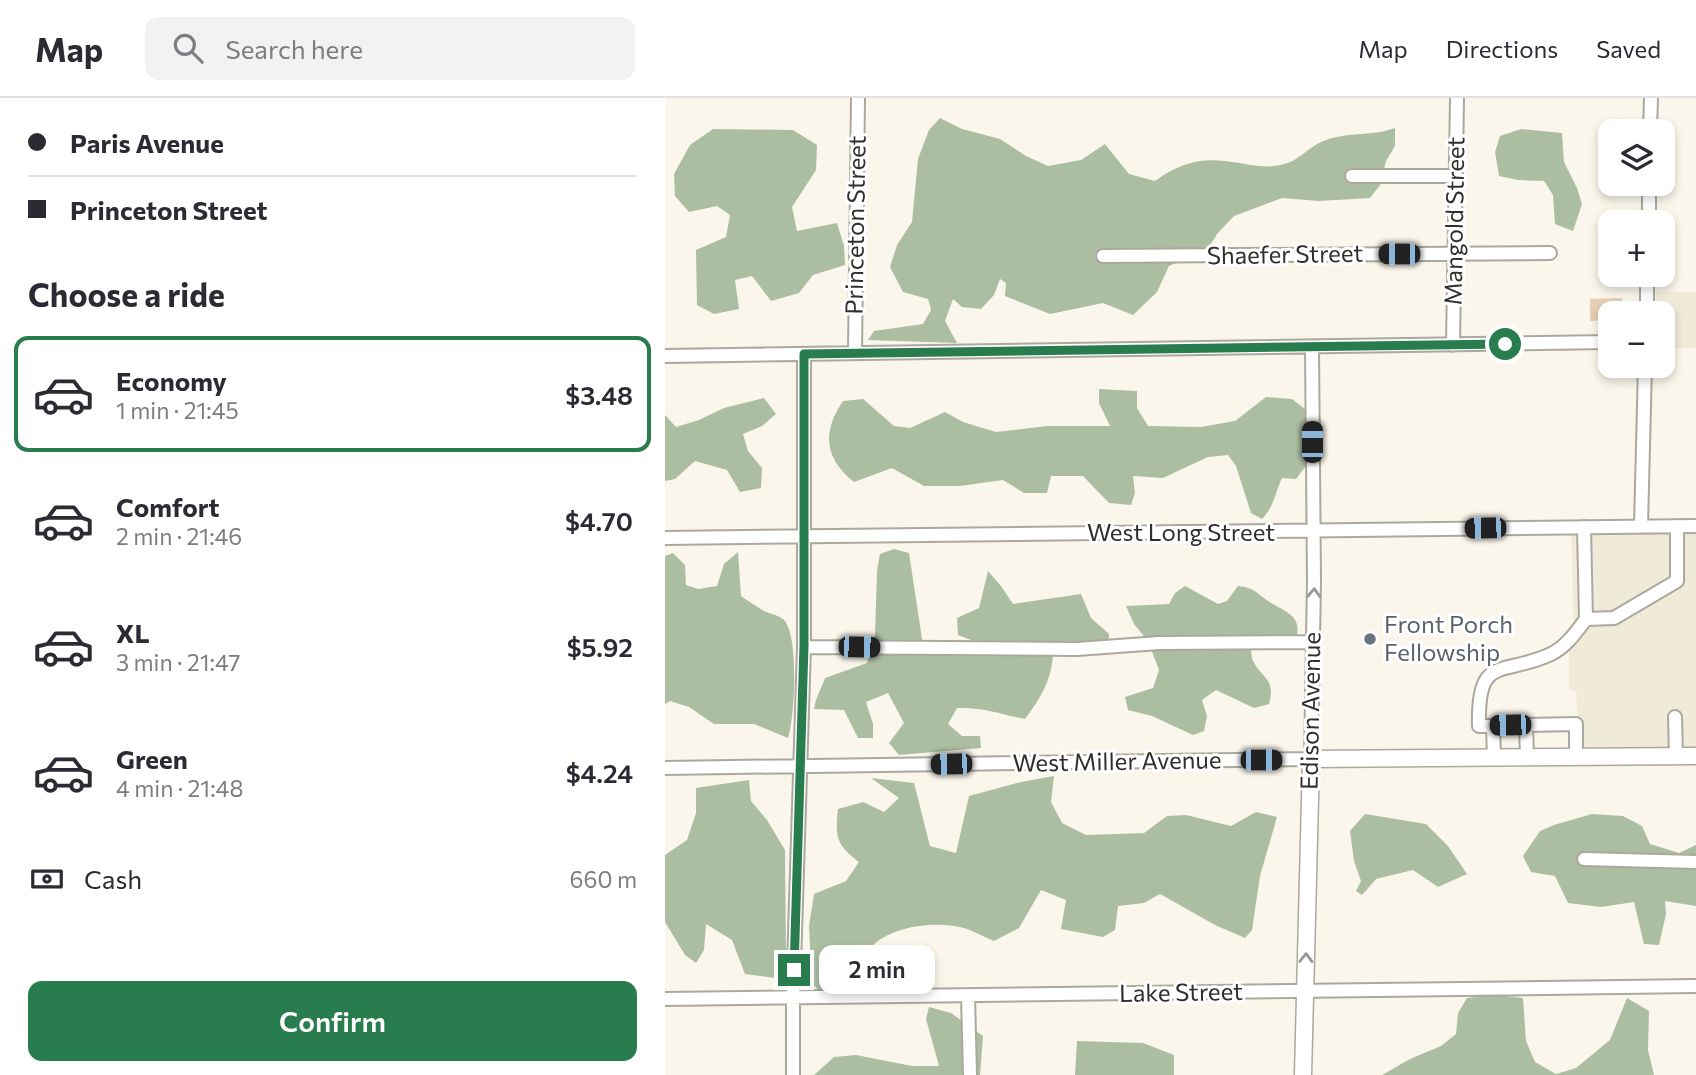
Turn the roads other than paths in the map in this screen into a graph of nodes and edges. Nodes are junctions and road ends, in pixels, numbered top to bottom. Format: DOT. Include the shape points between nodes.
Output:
graph roads {
  1 [pos="858,98"];
  2 [pos="1457,98"];
  3 [pos="1651,98"];
  4 [pos="1650,119"];
  5 [pos="1352,176"];
  6 [pos="1455,176"];
  7 [pos="1550,253"];
  8 [pos="1454,254"];
  9 [pos="1103,256"];
  10 [pos="1598,342"];
  11 [pos="1453,345"];
  12 [pos="1312,347"];
  13 [pos="855,353"];
  14 [pos="804,354"];
  15 [pos="665,356"];
  16 [pos="1646,378"];
  17 [pos="1641,526"];
  18 [pos="1677,526"];
  19 [pos="1696,526"];
  20 [pos="1584,527"];
  21 [pos="1313,532"];
  22 [pos="805,537"];
  23 [pos="665,538"];
  24 [pos="1586,619"];
  25 [pos="1313,642"];
  26 [pos="804,646"];
  27 [pos="1675,717"];
  28 [pos="1526,725"];
  29 [pos="1493,726"];
  30 [pos="1676,756"];
  31 [pos="1696,756"];
  32 [pos="1527,757"];
  33 [pos="1576,757"];
  34 [pos="1494,758"];
  35 [pos="1311,759"];
  36 [pos="799,766"];
  37 [pos="665,768"];
  38 [pos="1584,859"];
  39 [pos="1696,862"];
  40 [pos="1696,986"];
  41 [pos="1305,992"];
  42 [pos="968,996"];
  43 [pos="793,997"];
  44 [pos="665,999"];
  45 [pos="793,1075"];
  46 [pos="970,1075"];
  47 [pos="1303,1075"];
  1 -- 13 [label="street, Princeton Street"];
  2 -- 6 [label="street, Mangold Street"];
  3 -- 4 [label="street"];
  5 -- 6 [label="street"];
  6 -- 8 [label="street, Mangold Street"];
  7 -- 8 [label="street, Shaefer Street"];
  8 -- 9 [label="street, Shaefer Street"];
  8 -- 11 [label="street, Mangold Street"];
  10 -- 11 [label="street"];
  11 -- 12 [label="street"];
  12 -- 13 [label="street"];
  12 -- 21 [label="street, Edison Avenue"];
  13 -- 14 [label="street"];
  14 -- 15 [label="street"];
  14 -- 22 [label="street"];
  16 -- 17 [label="street"];
  17 -- 18 [label="street, West Long Street"];
  17 -- 20 [label="street, West Long Street"];
  18 -- 19 [label="street, West Long Street"];
  18 -- 24 [label="street" via="1677,581 1613,618"];
  20 -- 21 [label="street, West Long Street"];
  20 -- 24 [label="street"];
  21 -- 22 [label="street, West Long Street"];
  25 -- 21 [label="street, Edison Avenue, one-way"];
  22 -- 23 [label="street, West Long Street"];
  22 -- 26 [label="street"];
  24 -- 29 [label="street" via="1554,653 1501,667 1487,677 1479,690 1479,726"];
  25 -- 26 [label="street" via="1159,643 1077,649"];
  25 -- 35 [label="street, Edison Avenue"];
  26 -- 36 [label="street"];
  27 -- 30 [label="street"];
  28 -- 29 [label="street"];
  28 -- 32 [label="street"];
  28 -- 33 [label="street" via="1576,724"];
  29 -- 34 [label="street"];
  30 -- 31 [label="main road, West Miller Avenue"];
  30 -- 33 [label="main road, West Miller Avenue"];
  32 -- 33 [label="main road, West Miller Avenue"];
  32 -- 34 [label="main road, West Miller Avenue"];
  34 -- 35 [label="main road, West Miller Avenue"];
  35 -- 36 [label="street, West Miller Avenue"];
  41 -- 35 [label="main road, Edison Avenue, one-way"];
  36 -- 37 [label="street, West Miller Avenue"];
  36 -- 43 [label="street"];
  38 -- 39 [label="street"];
  40 -- 41 [label="street, Lake Street"];
  41 -- 42 [label="street, Lake Street"];
  41 -- 47 [label="main road, Edison Avenue"];
  42 -- 43 [label="street, Lake Street"];
  42 -- 46 [label="street"];
  43 -- 44 [label="street, Lake Street"];
  43 -- 45 [label="street"];
}
